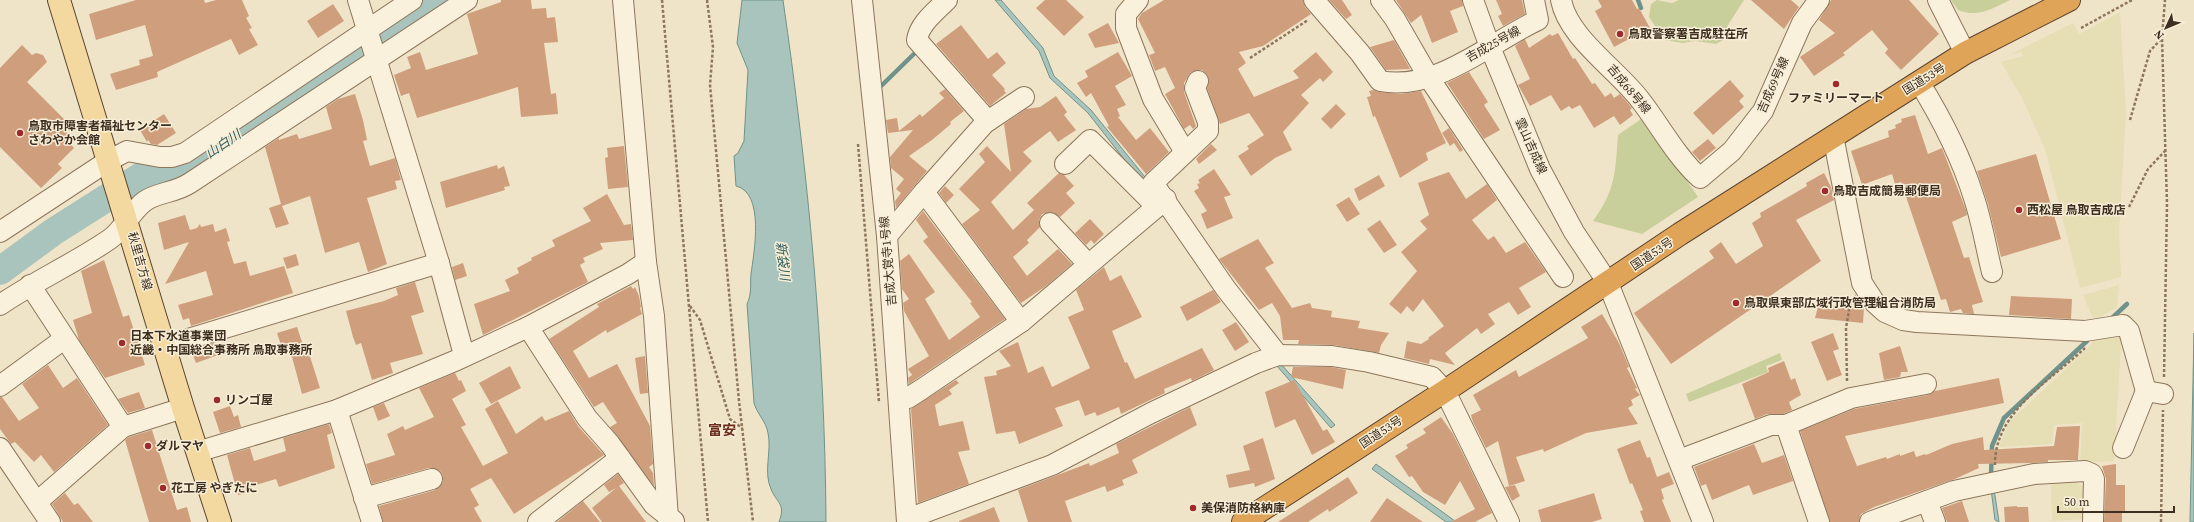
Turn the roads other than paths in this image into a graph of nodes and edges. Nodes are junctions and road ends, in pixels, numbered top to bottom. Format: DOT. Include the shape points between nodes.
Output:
graph roads {
  1 [pos="59,0"];
  2 [pos="358,0"];
  3 [pos="412,0"];
  4 [pos="466,0"];
  5 [pos="623,0"];
  6 [pos="862,0"];
  7 [pos="948,0"];
  8 [pos="1138,0"];
  9 [pos="1381,0"];
  10 [pos="1473,0"];
  11 [pos="1534,0"];
  12 [pos="1819,0"];
  13 [pos="1938,0"];
  14 [pos="2069,0"];
  15 [pos="1318,6"];
  16 [pos="1563,7"];
  17 [pos="1538,20"];
  18 [pos="371,46"];
  19 [pos="1490,47"];
  20 [pos="1965,53"];
  21 [pos="1429,78"];
  22 [pos="1198,81"];
  23 [pos="1919,82"];
  24 [pos="1024,97"];
  25 [pos="988,121"];
  26 [pos="1833,136"];
  27 [pos="1185,152"];
  28 [pos="1065,164"];
  29 [pos="111,168"];
  30 [pos="1700,178"];
  31 [pos="924,192"];
  32 [pos="1161,204"];
  33 [pos="125,211"];
  34 [pos="1050,223"];
  35 [pos="0,232"];
  36 [pos="887,236"];
  37 [pos="646,262"];
  38 [pos="439,263"];
  39 [pos="1088,264"];
  40 [pos="1992,272"];
  41 [pos="1563,277"];
  42 [pos="1608,283"];
  43 [pos="30,285"];
  44 [pos="0,305"];
  45 [pos="1020,322"];
  46 [pos="528,327"];
  47 [pos="64,339"];
  48 [pos="165,346"];
  49 [pos="1278,354"];
  50 [pos="464,355"];
  51 [pos="1926,384"];
  52 [pos="0,386"];
  53 [pos="1445,391"];
  54 [pos="899,398"];
  55 [pos="183,408"];
  56 [pos="337,410"];
  57 [pos="1786,425"];
  58 [pos="123,427"];
  59 [pos="0,448"];
  60 [pos="2123,448"];
  61 [pos="198,452"];
  62 [pos="620,458"];
  63 [pos="1679,460"];
  64 [pos="432,479"];
  65 [pos="364,498"];
  66 [pos="1927,501"];
  67 [pos="37,502"];
  68 [pos="672,520"];
  69 [pos="907,521"];
  70 [pos="50,522"];
  71 [pos="220,522"];
  72 [pos="372,522"];
  73 [pos="538,522"];
  74 [pos="1243,522"];
  75 [pos="1510,522"];
  76 [pos="1702,522"];
  77 [pos="1819,522"];
  78 [pos="1870,522"];
  79 [pos="1935,522"];
  80 [pos="2093,522"];
  1 -- 29 [label="main road, 秋里吉方線"];
  2 -- 18 [label="street"];
  3 -- 18 [label="street"];
  4 -- 18 [label="street"];
  5 -- 37 [label="street"];
  6 -- 36 [label="street, 吉成大覚寺1号線"];
  7 -- 25 [label="street" via="923,25 918,32 917,40"];
  8 -- 27 [label="street" via="1126,14 1126,28 1153,99"];
  9 -- 21 [label="street"];
  10 -- 19 [label="street, 雲山吉成線"];
  11 -- 17 [label="street"];
  12 -- 30 [label="street, 吉成69号線" via="1802,23 1763,111 1732,151"];
  13 -- 20 [label="street"];
  14 -- 20 [label="highway, 国道53号"];
  15 -- 21 [label="street, 吉成25号線" via="1360,53 1380,81 1401,83"];
  16 -- 17 [label="street, 吉成25号線"];
  16 -- 30 [label="street, 吉成68号線" via="1570,23 1641,100 1684,163"];
  17 -- 19 [label="street, 吉成25号線"];
  18 -- 29 [label="street" via="184,153 160,157 127,151"];
  18 -- 33 [label="street" via="181,188"];
  18 -- 38 [label="street"];
  19 -- 21 [label="street, 吉成25号線"];
  19 -- 42 [label="street, 雲山吉成線" via="1540,169 1574,232"];
  20 -- 23 [label="highway, 国道53号"];
  21 -- 41 [label="street"];
  22 -- 27 [label="street" via="1195,88 1209,127"];
  23 -- 26 [label="highway, 国道53号"];
  23 -- 40 [label="street" via="1945,125 1961,161 1974,198"];
  24 -- 25 [label="street"];
  25 -- 31 [label="street"];
  26 -- 42 [label="highway, 国道53号"];
  26 -- 60 [label="street" via="1859,275 1875,303 1885,312 1903,320 2095,330 2123,325 2129,331 2155,393"];
  27 -- 32 [label="street" via="1153,183"];
  28 -- 32 [label="street" via="1090,140"];
  29 -- 33 [label="main road, 秋里吉方線"];
  29 -- 35 [label="street"];
  31 -- 36 [label="street"];
  31 -- 45 [label="street"];
  32 -- 39 [label="street"];
  32 -- 49 [label="street"];
  33 -- 43 [label="street" via="110,239"];
  33 -- 48 [label="main road, 秋里吉方線"];
  34 -- 39 [label="street"];
  36 -- 54 [label="street, 吉成大覚寺1号線"];
  37 -- 46 [label="street"];
  37 -- 68 [label="street"];
  38 -- 48 [label="street"];
  38 -- 50 [label="street"];
  39 -- 45 [label="street"];
  42 -- 53 [label="highway, 国道53号"];
  42 -- 63 [label="street, 雲山吉成線"];
  43 -- 44 [label="street"];
  43 -- 47 [label="street"];
  45 -- 54 [label="street" via="908,398"];
  46 -- 50 [label="street"];
  46 -- 62 [label="street" via="587,418"];
  47 -- 52 [label="street"];
  47 -- 58 [label="street"];
  48 -- 55 [label="main road, 秋里吉方線"];
  49 -- 53 [label="street" via="1332,356 1376,364 1432,377"];
  49 -- 69 [label="street" via="1151,413 1052,466"];
  50 -- 56 [label="street"];
  51 -- 57 [label="street" via="1847,399"];
  53 -- 74 [label="highway, 国道53号"];
  53 -- 75 [label="street"];
  54 -- 69 [label="street, 吉成大覚寺1号線"];
  55 -- 58 [label="street"];
  55 -- 61 [label="main road, 秋里吉方線"];
  56 -- 61 [label="street"];
  56 -- 65 [label="street"];
  57 -- 63 [label="street" via="1771,426"];
  57 -- 77 [label="street"];
  58 -- 67 [label="street"];
  59 -- 67 [label="street"];
  61 -- 71 [label="main road, 秋里吉方線"];
  62 -- 68 [label="street" via="654,505"];
  62 -- 73 [label="street"];
  63 -- 76 [label="street, 雲山吉成線"];
  64 -- 65 [label="street"];
  65 -- 72 [label="street"];
  66 -- 78 [label="street"];
  66 -- 79 [label="street"];
  66 -- 80 [label="street" via="1954,491 1996,481 2034,474 2086,471 2092,474 2094,479"];
  67 -- 70 [label="street"];
}
